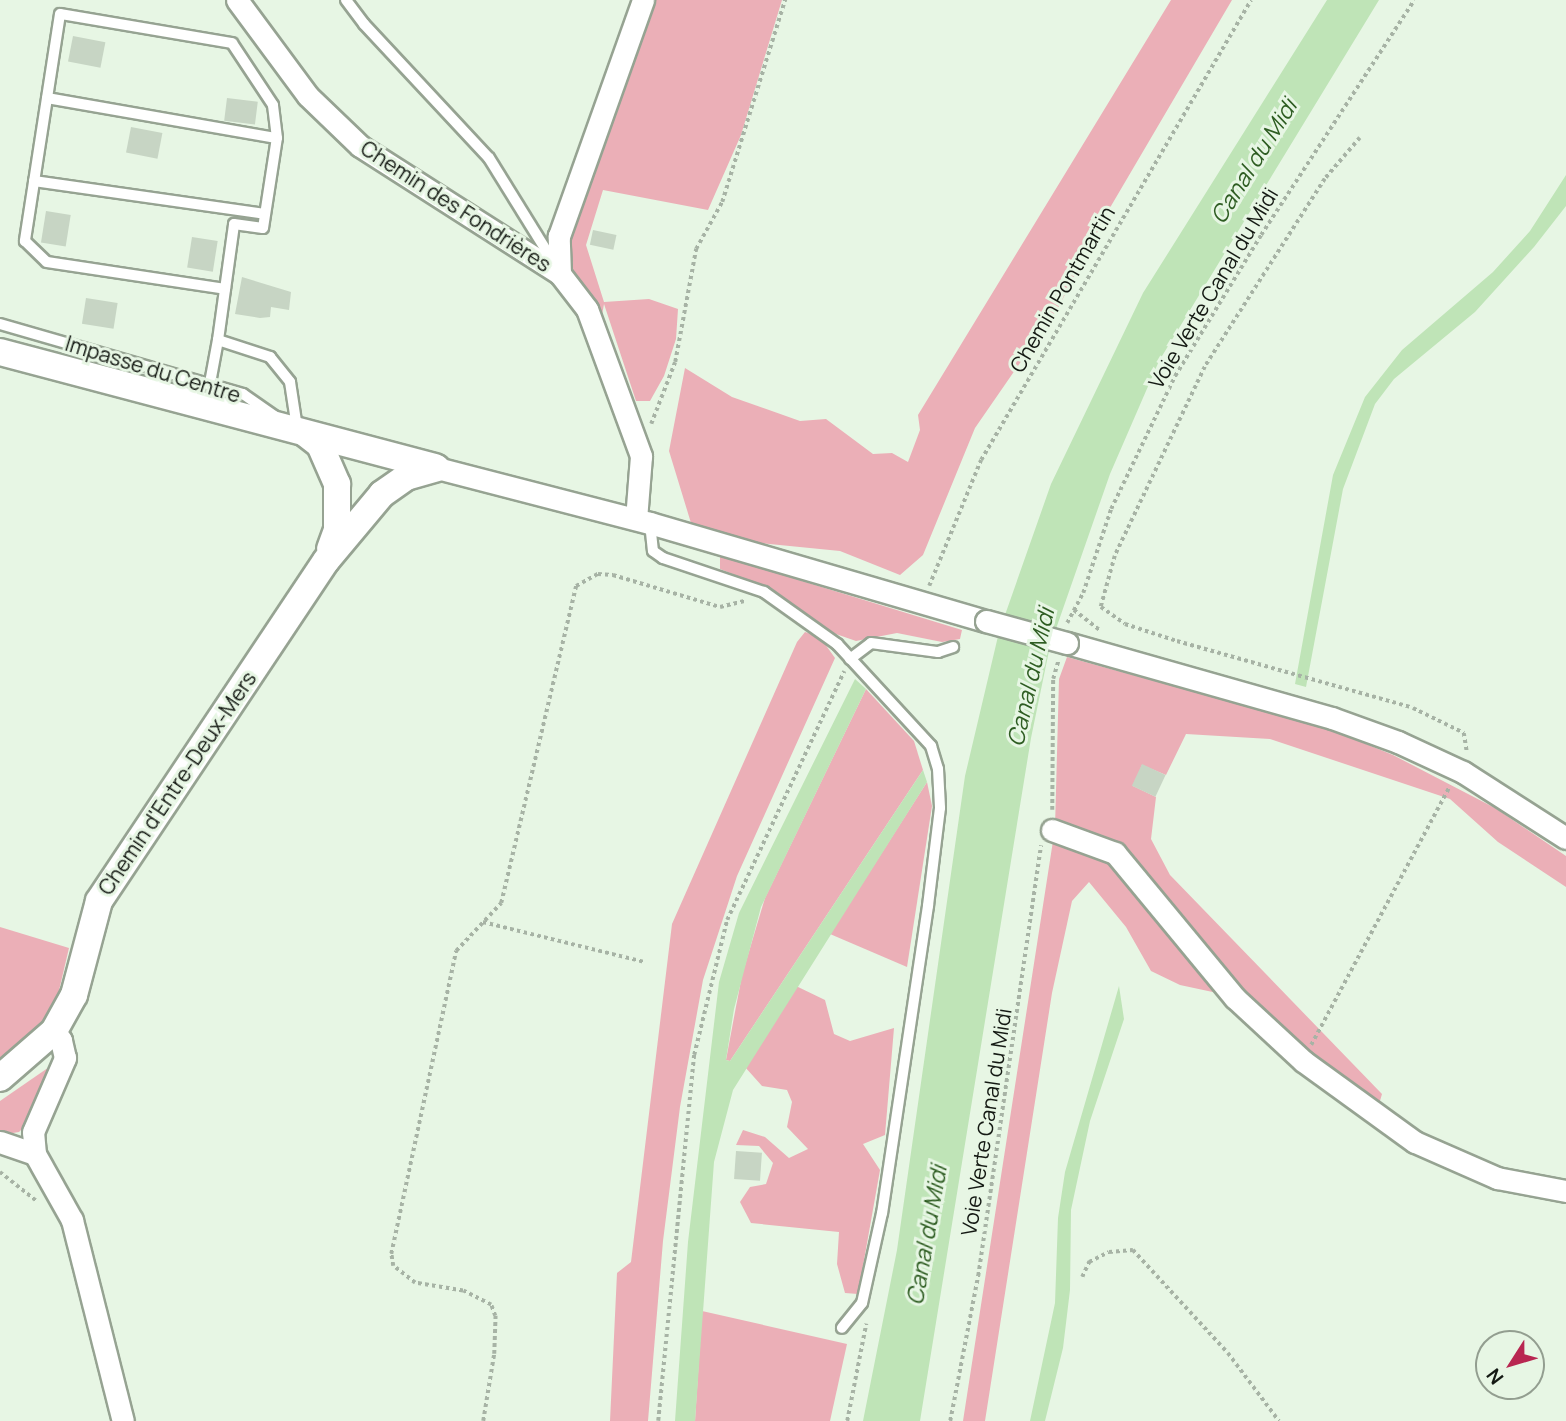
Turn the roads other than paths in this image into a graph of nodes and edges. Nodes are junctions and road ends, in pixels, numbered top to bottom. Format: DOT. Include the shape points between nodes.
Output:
graph roads {
  1 [pos="237,0"];
  2 [pos="346,0"];
  3 [pos="643,0"];
  4 [pos="47,98"];
  5 [pos="278,138"];
  6 [pos="34,181"];
  7 [pos="265,214"];
  8 [pos="560,274"];
  9 [pos="225,289"];
  10 [pos="0,324"];
  11 [pos="218,340"];
  12 [pos="0,352"];
  13 [pos="210,383"];
  14 [pos="301,433"];
  15 [pos="367,450"];
  16 [pos="437,468"];
  17 [pos="339,496"];
  18 [pos="643,521"];
  19 [pos="357,522"];
  20 [pos="326,561"];
  21 [pos="953,647"];
  22 [pos="850,659"];
  23 [pos="1052,830"];
  24 [pos="1566,838"];
  25 [pos="54,1031"];
  26 [pos="0,1078"];
  27 [pos="0,1142"];
  28 [pos="35,1154"];
  29 [pos="1566,1191"];
  30 [pos="842,1328"];
  31 [pos="123,1421"];
  1 -- 8 [label="street, Chemin des Fondrières" via="308,96 360,146"];
  2 -- 8 [label="lane" via="489,158 533,223"];
  3 -- 8 [label="street" via="559,236"];
  4 -- 5 [label="lane"];
  4 -- 5 [label="lane" via="60,14 232,43 273,104"];
  4 -- 6 [label="lane"];
  5 -- 7 [label="lane"];
  6 -- 7 [label="lane"];
  6 -- 9 [label="lane" via="25,242 47,262"];
  7 -- 9 [label="lane" via="263,228 234,224"];
  8 -- 18 [label="street, Chemin des Fondrières" via="587,309 642,456"];
  9 -- 11 [label="lane"];
  10 -- 13 [label="lane, Impasse du Centre"];
  11 -- 13 [label="lane"];
  11 -- 14 [label="lane" via="270,357 290,382"];
  12 -- 14 [label="street"];
  13 -- 14 [label="lane, Impasse du Centre" via="243,394"];
  14 -- 15 [label="street"];
  14 -- 17 [label="street, Chemin d'Entre-Deux-Mers" via="320,445"];
  15 -- 16 [label="street"];
  15 -- 17 [label="street, Chemin d'Entre-Deux-Mers" via="343,471"];
  15 -- 19 [label="street, Chemin d'Entre-Deux-Mers" via="375,469 371,495"];
  16 -- 18 [label="street"];
  16 -- 19 [label="street, Chemin d'Entre-Deux-Mers" via="406,477 382,494"];
  17 -- 20 [label="street, Chemin d'Entre-Deux-Mers" via="337,530"];
  18 -- 22 [label="lane" via="653,551 663,558 753,588 837,644"];
  18 -- 24 [label="street, bridge" via="1063,645 1332,718 1473,777"];
  19 -- 20 [label="street, Chemin d'Entre-Deux-Mers"];
  20 -- 25 [label="street, Chemin d'Entre-Deux-Mers" via="99,901 74,995"];
  21 -- 22 [label="lane" via="918,652 871,643"];
  22 -- 30 [label="lane" via="931,746 938,769 940,808 882,1213 862,1303"];
  23 -- 29 [label="street" via="1115,853 1202,964 1303,1061 1438,1155 1497,1178"];
  25 -- 26 [label="street, Chemin d'Entre-Deux-Mers"];
  25 -- 28 [label="street" via="65,1058 33,1132"];
  27 -- 28 [label="street"];
  28 -- 31 [label="street" via="72,1220"];
}
